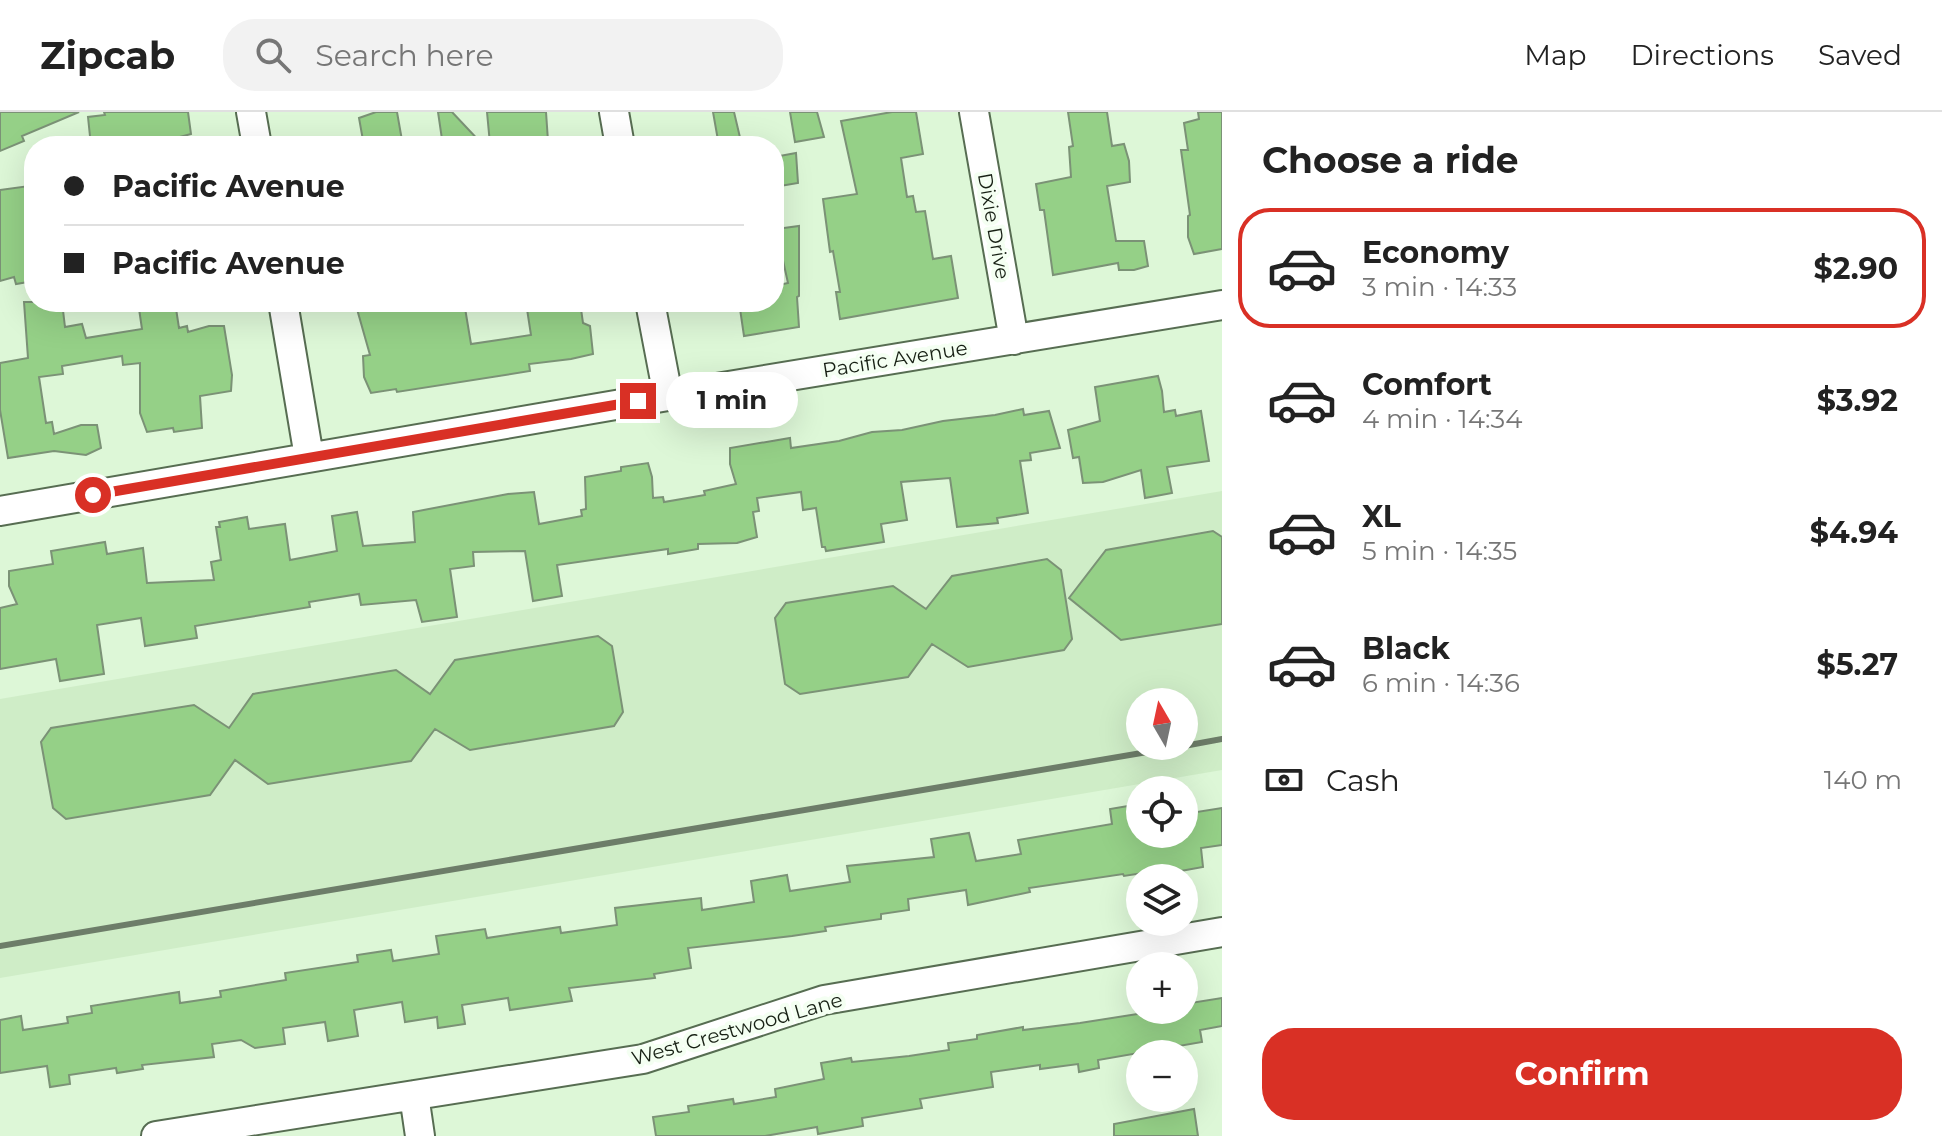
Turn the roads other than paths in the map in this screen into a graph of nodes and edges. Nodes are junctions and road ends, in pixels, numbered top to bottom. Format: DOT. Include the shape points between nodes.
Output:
graph roads {
  1 [pos="251,112"];
  2 [pos="614,112"];
  3 [pos="974,112"];
  4 [pos="255,136"];
  5 [pos="618,136"];
  6 [pos="1222,305"];
  7 [pos="285,312"];
  8 [pos="652,312"];
  9 [pos="1014,340"];
  10 [pos="668,396"];
  11 [pos="309,457"];
  12 [pos="0,511"];
  13 [pos="1222,932"];
  14 [pos="414,1095"];
  15 [pos="156,1136"];
  16 [pos="420,1136"];
  1 -- 4 [label="street"];
  2 -- 5 [label="street"];
  3 -- 9 [label="street, Dixie Drive"];
  6 -- 9 [label="street, Pacific Avenue"];
  7 -- 11 [label="street"];
  8 -- 10 [label="street"];
  9 -- 10 [label="street, Pacific Avenue"];
  10 -- 11 [label="street, Pacific Avenue"];
  11 -- 12 [label="street, Pacific Avenue"];
  13 -- 14 [label="street, West Crestwood Lane" via="824,1000 643,1059"];
  14 -- 15 [label="street, West Crestwood Lane"];
  14 -- 16 [label="street"];
}
